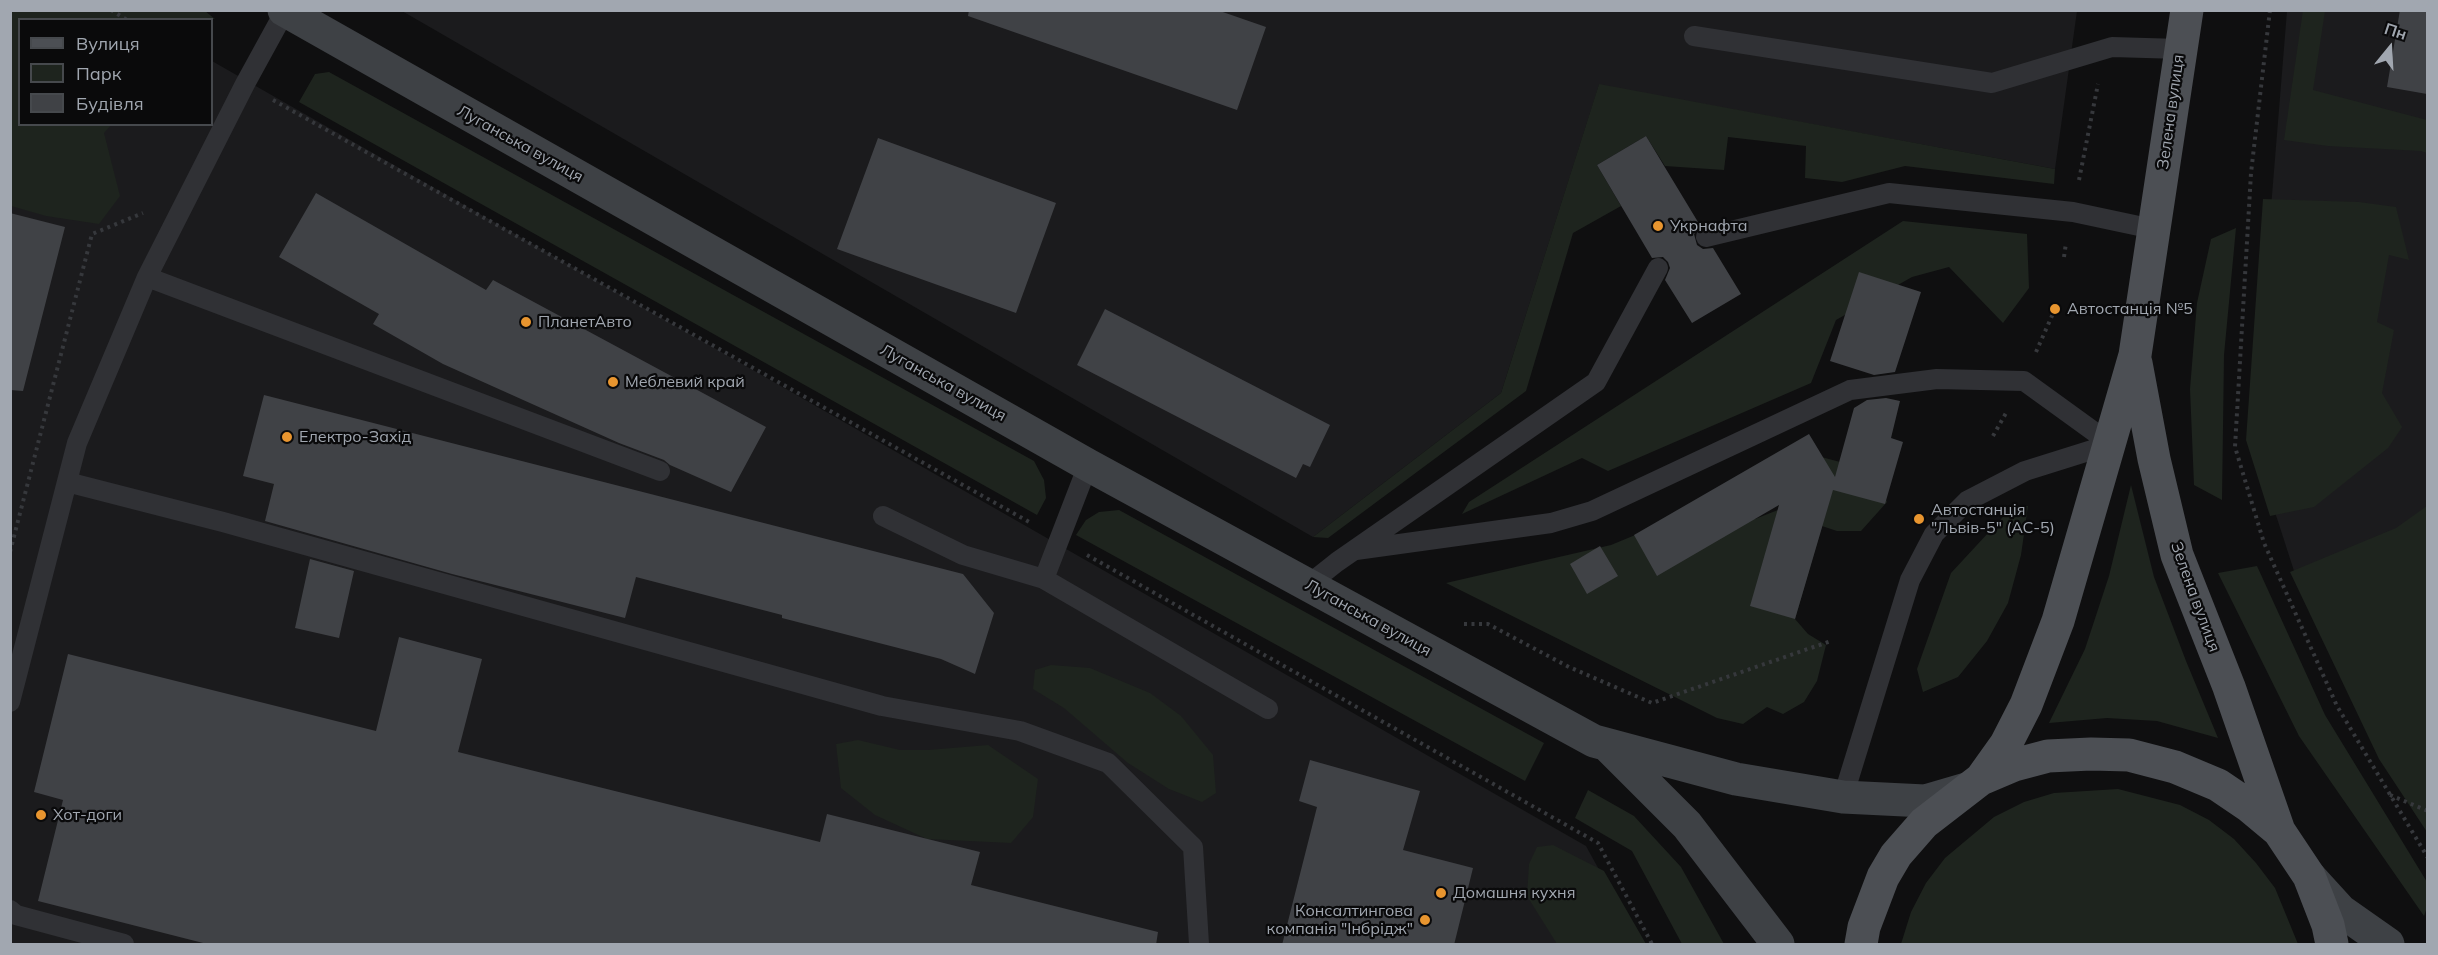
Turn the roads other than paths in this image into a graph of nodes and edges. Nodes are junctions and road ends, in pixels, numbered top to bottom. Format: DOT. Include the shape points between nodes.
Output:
graph roads {
  1 [pos="2187,10"];
  2 [pos="285,11"];
  3 [pos="1694,36"];
  4 [pos="2180,49"];
  5 [pos="2153,229"];
  6 [pos="1706,237"];
  7 [pos="1658,268"];
  8 [pos="147,277"];
  9 [pos="2135,356"];
  10 [pos="2111,444"];
  11 [pos="1088,465"];
  12 [pos="660,471"];
  13 [pos="67,482"];
  14 [pos="883,516"];
  15 [pos="1356,550"];
  16 [pos="1044,579"];
  17 [pos="1308,585"];
  18 [pos="10,702"];
  19 [pos="1268,709"];
  20 [pos="1607,745"];
  21 [pos="1973,784"];
  22 [pos="1843,797"];
  23 [pos="2279,831"];
  24 [pos="2309,876"];
  25 [pos="10,910"];
  26 [pos="124,945"];
  27 [pos="1199,945"];
  28 [pos="1778,945"];
  29 [pos="1861,945"];
  30 [pos="2332,945"];
  31 [pos="2388,945"];
  1 -- 4 [label="main road, Зелена вулиця"];
  2 -- 8 [label="lane"];
  2 -- 11 [label="main road, Луганська вулиця"];
  3 -- 4 [label="lane" via="1992,83 2112,47"];
  4 -- 5 [label="main road, Зелена вулиця"];
  5 -- 6 [label="lane" via="2073,212 1889,193"];
  5 -- 9 [label="main road, Зелена вулиця"];
  7 -- 15 [label="lane" via="1596,382"];
  8 -- 12 [label="lane"];
  8 -- 13 [label="lane" via="77,443"];
  9 -- 10 [label="main road, Зелена вулиця"];
  9 -- 23 [label="main road, Зелена вулиця" via="2177,555 2229,687"];
  10 -- 15 [label="lane" via="2024,381 1937,379 1850,390 1592,511 1551,523"];
  10 -- 21 [label="main road, Зелена вулиця" via="2058,621 2030,694 2006,744"];
  10 -- 22 [label="lane" via="2025,471 1967,501 1935,534 1910,580"];
  11 -- 16 [label="lane"];
  11 -- 17 [label="main road, Луганська вулиця"];
  13 -- 18 [label="lane"];
  13 -- 27 [label="lane" via="882,706 1020,731 1108,763 1193,847"];
  14 -- 16 [label="lane" via="963,555"];
  15 -- 17 [label="lane"];
  16 -- 19 [label="lane"];
  17 -- 20 [label="main road, Луганська вулиця"];
  20 -- 22 [label="main road, Луганська вулиця" via="1736,779"];
  20 -- 28 [label="main road, Луганська вулиця" via="1687,825"];
  21 -- 22 [label="main road, Луганська вулиця" via="1925,801"];
  21 -- 23 [label="main road" via="2014,765 2048,756 2129,755 2175,767 2218,785"];
  21 -- 29 [label="main road" via="1924,823 1896,855 1883,877"];
  23 -- 24 [label="main road"];
  24 -- 30 [label="main road"];
  24 -- 31 [label="main road" via="2341,911"];
  25 -- 26 [label="lane" via="16,915"];
}
